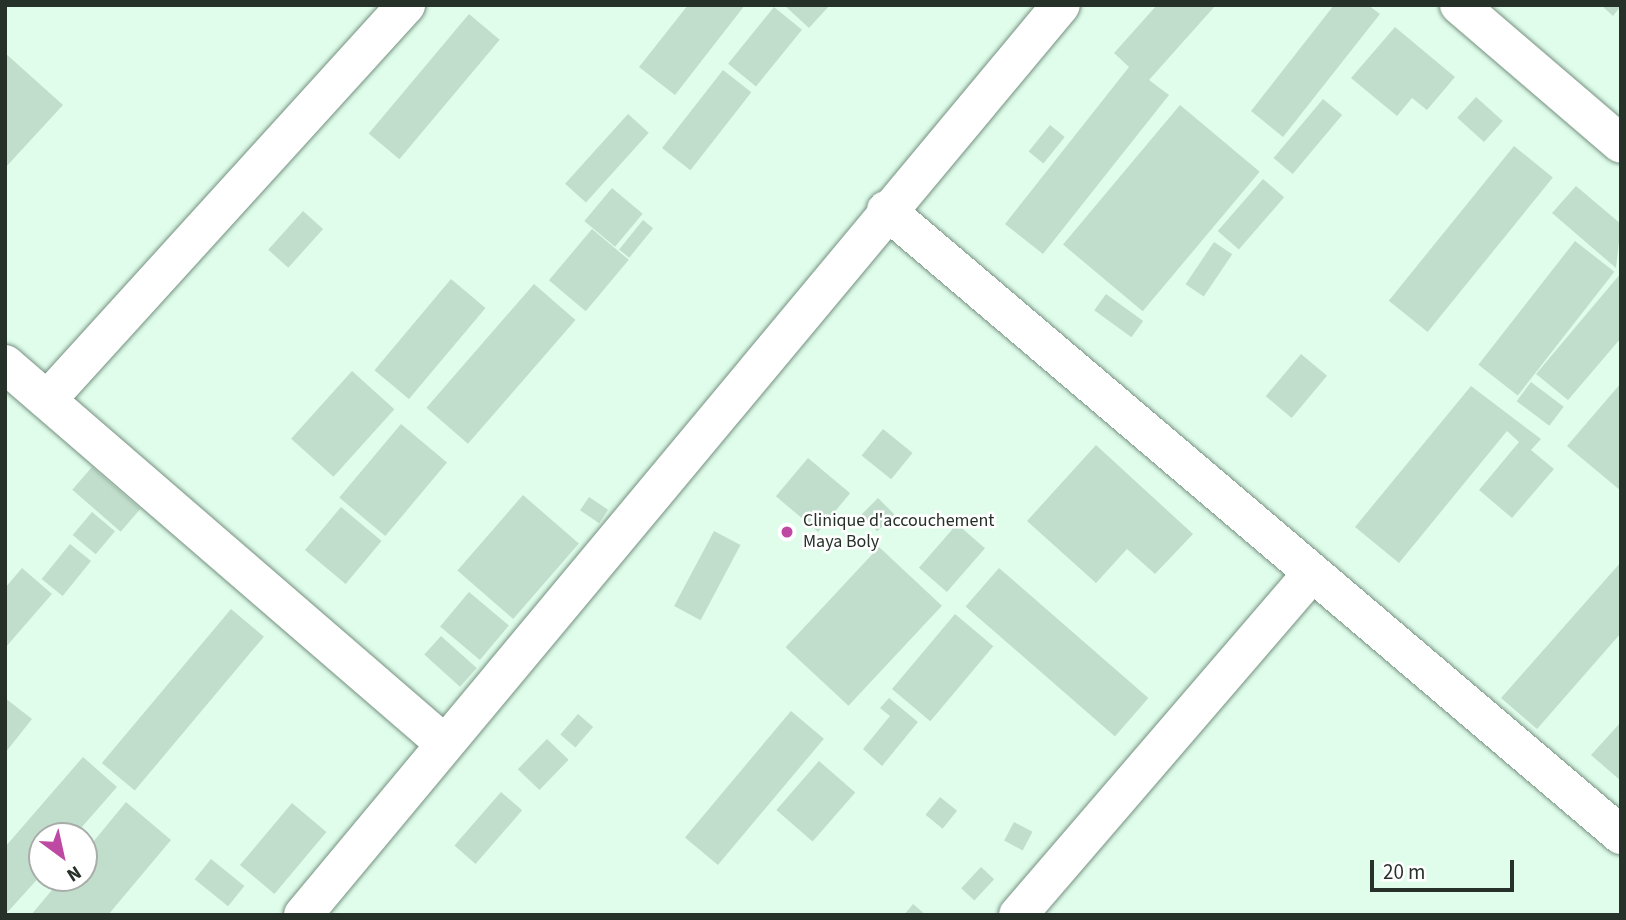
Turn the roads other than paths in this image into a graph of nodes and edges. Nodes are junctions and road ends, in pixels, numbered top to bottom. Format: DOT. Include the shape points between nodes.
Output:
graph roads {
  1 [pos="406,5"];
  2 [pos="1062,5"];
  3 [pos="1459,5"];
  4 [pos="1621,144"];
  5 [pos="886,210"];
  6 [pos="5,364"];
  7 [pos="47,400"];
  8 [pos="1312,573"];
  9 [pos="445,744"];
  10 [pos="1621,835"];
  11 [pos="303,915"];
  12 [pos="1018,915"];
  1 -- 7 [label="street"];
  2 -- 5 [label="street"];
  3 -- 4 [label="street"];
  5 -- 8 [label="street"];
  5 -- 9 [label="street"];
  6 -- 7 [label="street"];
  7 -- 9 [label="street"];
  8 -- 10 [label="street"];
  8 -- 12 [label="street"];
  9 -- 11 [label="street"];
}
